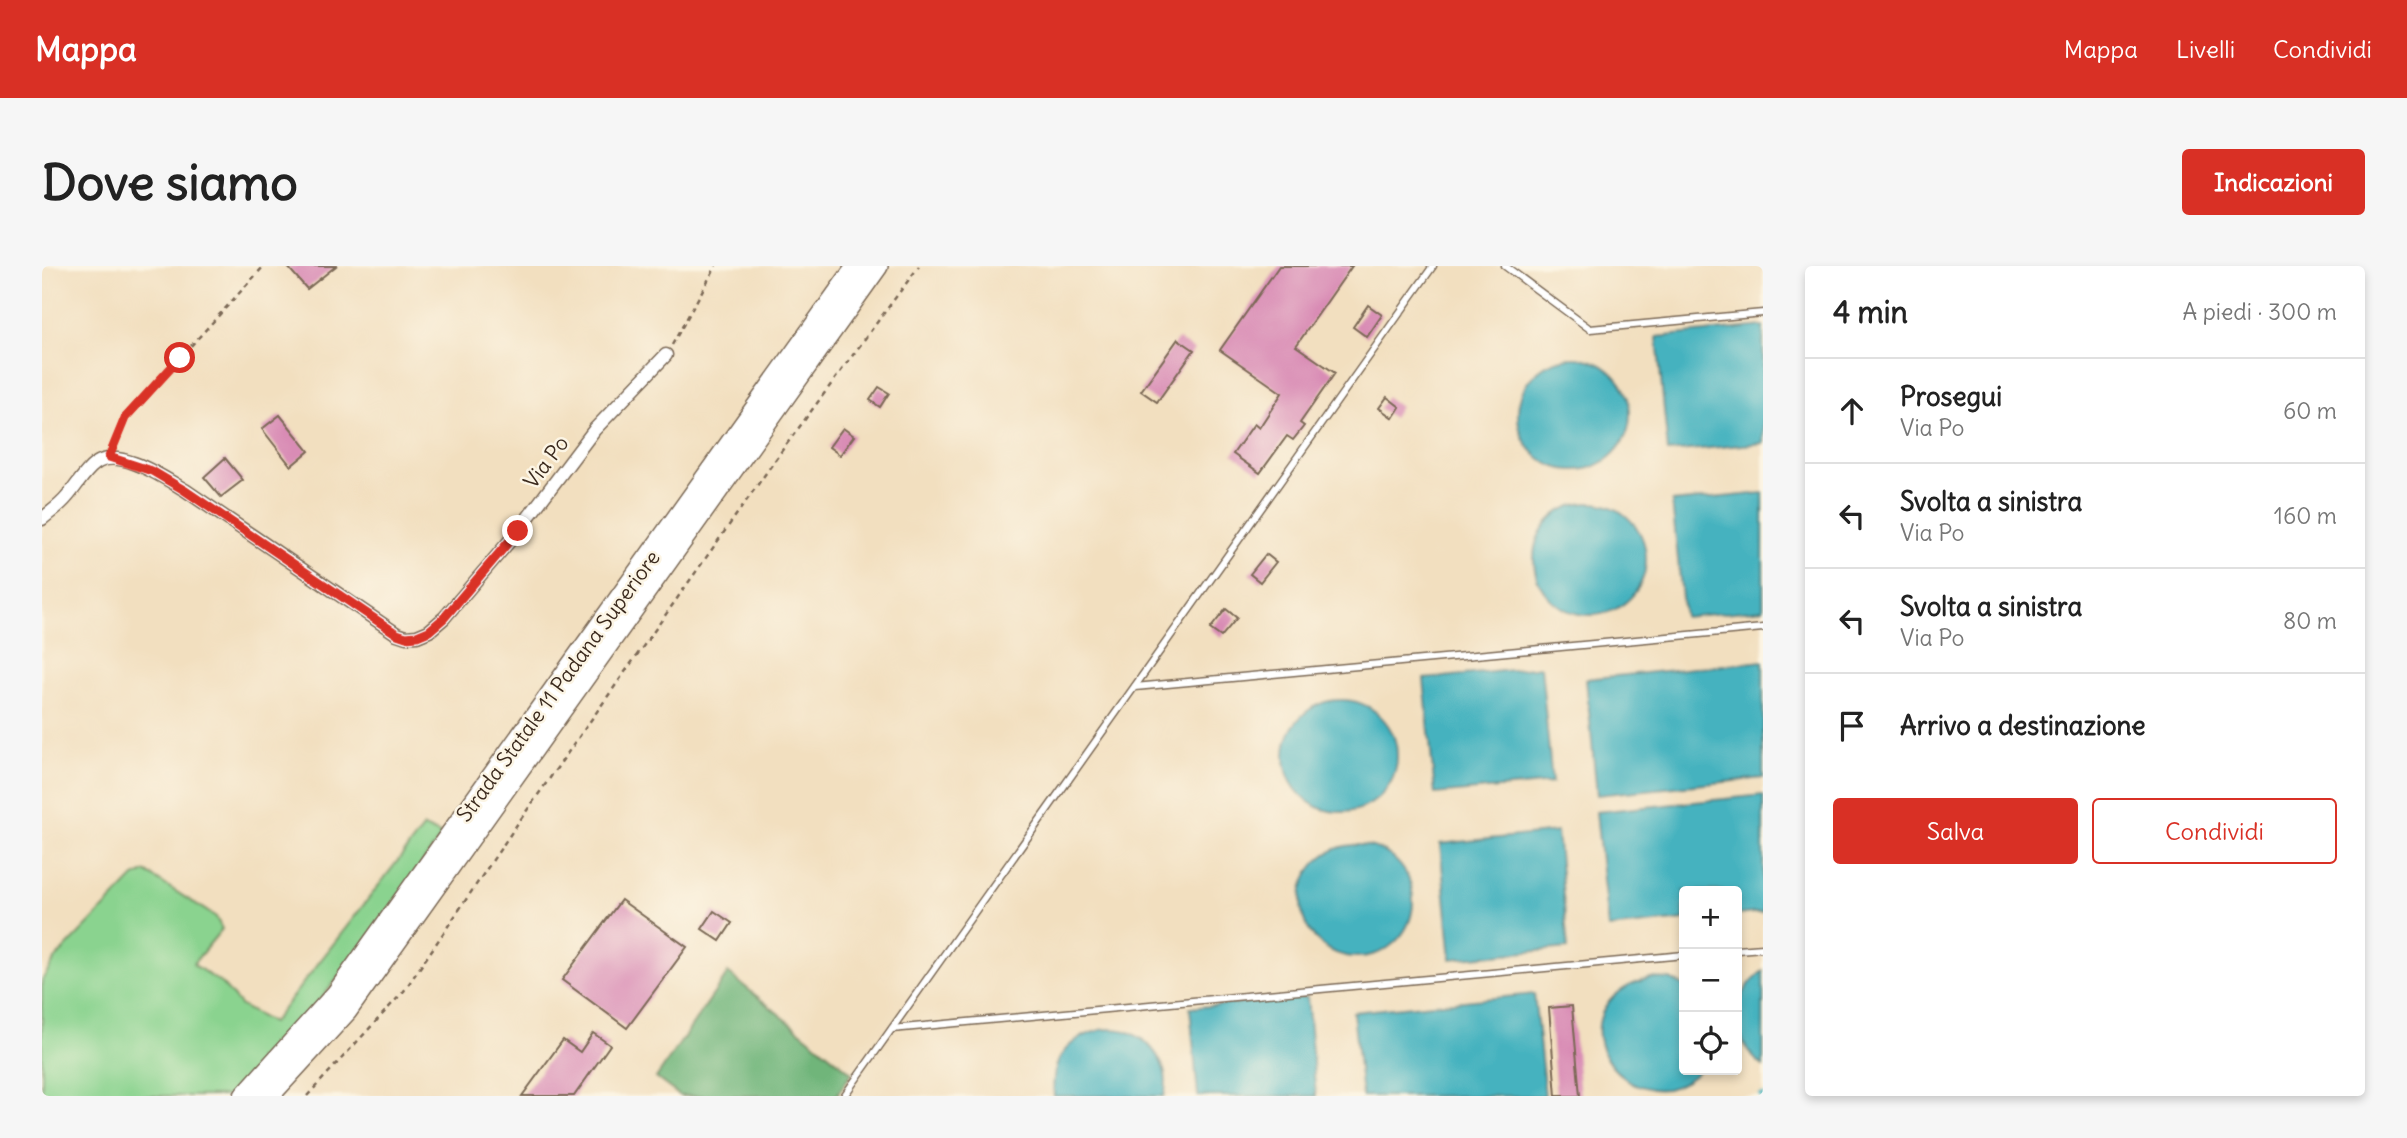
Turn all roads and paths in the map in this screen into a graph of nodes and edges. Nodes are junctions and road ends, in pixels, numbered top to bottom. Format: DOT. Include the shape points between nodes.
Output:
graph roads {
  1 [pos="264,266"];
  2 [pos="716,266"];
  3 [pos="858,266"];
  4 [pos="877,266"];
  5 [pos="919,266"];
  6 [pos="1433,266"];
  7 [pos="1505,266"];
  8 [pos="1763,313"];
  9 [pos="666,355"];
  10 [pos="109,457"];
  11 [pos="42,519"];
  12 [pos="1763,628"];
  13 [pos="1135,687"];
  14 [pos="1763,948"];
  15 [pos="1742,950"];
  16 [pos="1679,955"];
  17 [pos="892,1029"];
  18 [pos="246,1096"];
  19 [pos="268,1096"];
  20 [pos="307,1096"];
  21 [pos="844,1096"];
  1 -- 10 [label="path" via="125,418"];
  2 -- 9 [label="path"];
  3 -- 18 [label="highway, Strada Statale 11 Padana Superiore" via="337,994"];
  4 -- 19 [label="highway, Strada Statale 11 Padana Superiore" via="346,1011"];
  5 -- 20 [label="path" via="783,449 404,991"];
  6 -- 13 [label="lane"];
  7 -- 8 [label="lane" via="1590,329"];
  9 -- 10 [label="street, Via Po" via="594,429 518,531 444,618 417,636 397,634 152,471"];
  10 -- 11 [label="street" via="95,464"];
  12 -- 13 [label="lane"];
  13 -- 17 [label="lane"];
  14 -- 15 [label="lane"];
  16 -- 17 [label="lane"];
  17 -- 21 [label="lane"];
}
